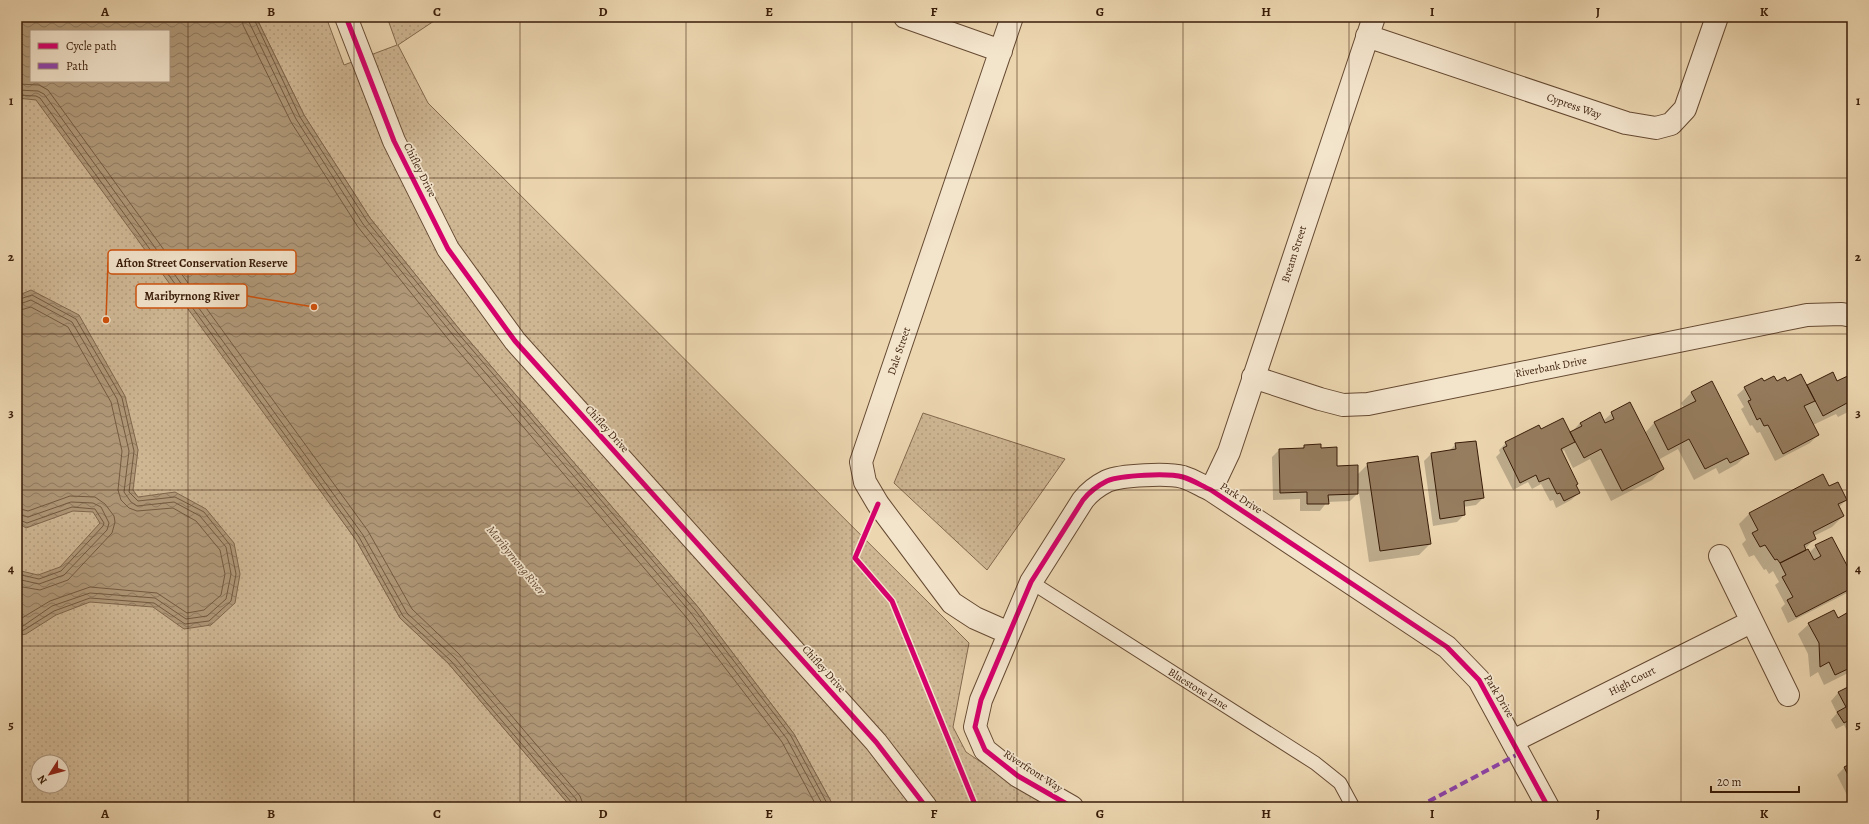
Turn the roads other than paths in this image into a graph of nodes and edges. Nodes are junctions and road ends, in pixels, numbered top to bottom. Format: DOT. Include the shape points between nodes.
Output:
graph roads {
  1 [pos="346,17"];
  2 [pos="905,17"];
  3 [pos="1012,17"];
  4 [pos="1717,17"];
  5 [pos="1370,27"];
  6 [pos="1001,51"];
  7 [pos="1852,316"];
  8 [pos="1253,377"];
  9 [pos="1211,490"];
  10 [pos="1720,556"];
  11 [pos="1031,582"];
  12 [pos="1751,622"];
  13 [pos="1009,633"];
  14 [pos="1788,695"];
  15 [pos="1513,741"];
  16 [pos="985,750"];
  17 [pos="926,807"];
  18 [pos="1072,807"];
  19 [pos="1353,807"];
  20 [pos="1548,807"];
  1 -- 17 [label="street, Chifley Drive" via="394,141 448,250 515,341 876,742"];
  2 -- 6 [label="street"];
  3 -- 6 [label="street, Dale Street"];
  4 -- 5 [label="street, Cypress Way" via="1685,109 1671,124 1656,128 1626,123"];
  5 -- 8 [label="street, Bream Street"];
  6 -- 13 [label="street, Dale Street" via="861,462 865,482 878,504 952,603 975,618"];
  7 -- 8 [label="street, Riverbank Drive" via="1807,315 1368,404 1343,405"];
  8 -- 9 [label="street, Bream Street" via="1229,452"];
  9 -- 11 [label="street, Park Drive" via="1170,474 1109,481 1092,489"];
  9 -- 15 [label="street, Park Drive" via="1447,647 1479,680"];
  10 -- 12 [label="street"];
  11 -- 13 [label="street, Park Drive"];
  11 -- 19 [label="lane, Bluestone Lane" via="1315,762 1340,783"];
  12 -- 14 [label="street"];
  12 -- 15 [label="street, High Court"];
  13 -- 16 [label="street, Park Drive" via="981,700 975,726"];
  15 -- 20 [label="street, Park Drive"];
  16 -- 18 [label="street, Riverfront Way" via="1018,776"];
}
